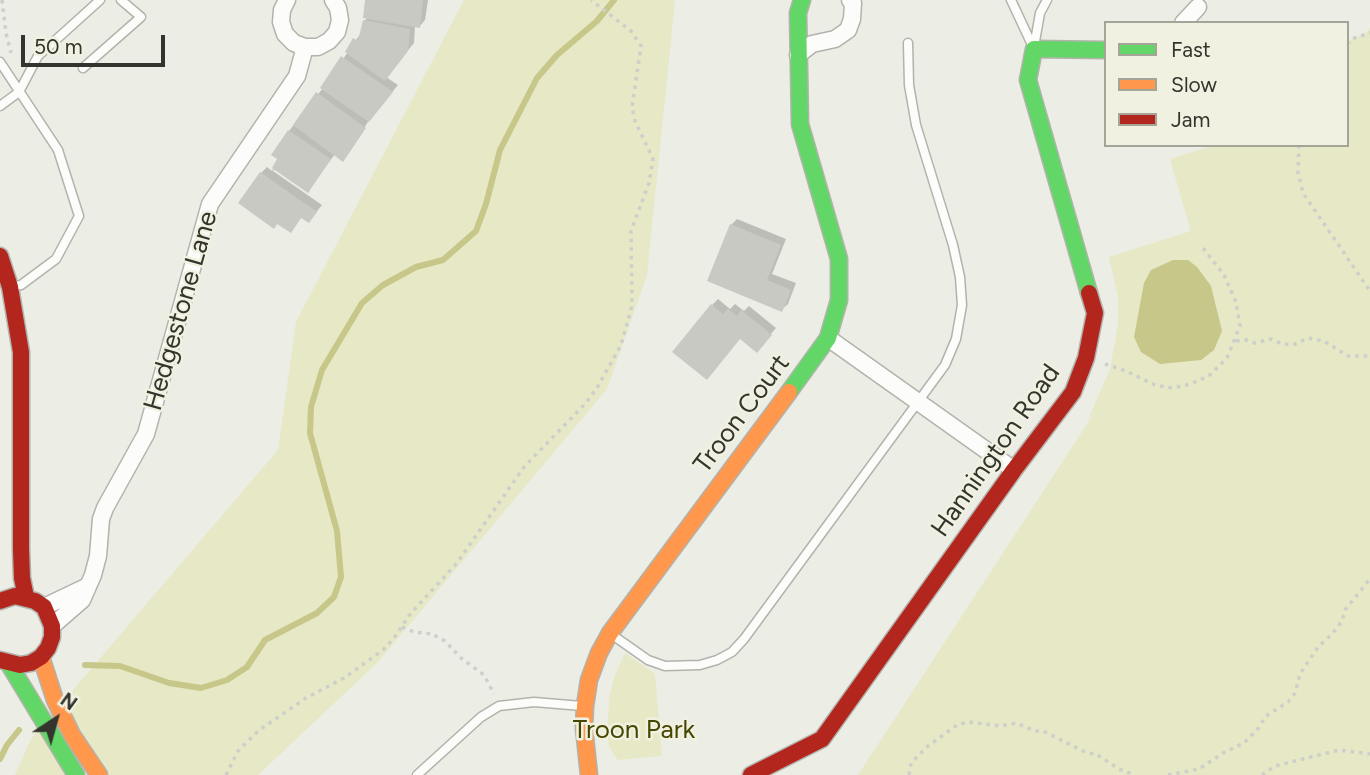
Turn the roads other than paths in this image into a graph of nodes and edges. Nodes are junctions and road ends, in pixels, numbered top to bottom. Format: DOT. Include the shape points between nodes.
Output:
graph roads {
  1 [pos="100,0"];
  2 [pos="121,0"];
  3 [pos="287,0"];
  4 [pos="333,0"];
  5 [pos="802,0"];
  6 [pos="850,0"];
  7 [pos="1011,0"];
  8 [pos="1047,0"];
  9 [pos="1198,7"];
  10 [pos="1185,21"];
  11 [pos="908,43"];
  12 [pos="305,47"];
  13 [pos="1034,50"];
  14 [pos="1104,50"];
  15 [pos="798,55"];
  16 [pos="0,62"];
  17 [pos="83,68"];
  18 [pos="19,92"];
  19 [pos="0,106"];
  20 [pos="0,256"];
  21 [pos="5,288"];
  22 [pos="828,338"];
  23 [pos="918,401"];
  24 [pos="1014,470"];
  25 [pos="86,587"];
  26 [pos="26,597"];
  27 [pos="0,601"];
  28 [pos="44,607"];
  29 [pos="52,626"];
  30 [pos="610,633"];
  31 [pos="41,657"];
  32 [pos="5,662"];
  33 [pos="585,706"];
  34 [pos="76,775"];
  35 [pos="99,775"];
  36 [pos="417,775"];
  37 [pos="589,775"];
  38 [pos="751,775"];
  1 -- 18 [label="lane" via="38,56"];
  2 -- 17 [label="lane" via="141,17"];
  3 -- 12 [label="street" via="281,22 285,34"];
  4 -- 12 [label="street" via="340,20 337,32 318,47"];
  5 -- 15 [label="street, Troon Court" via="797,13"];
  6 -- 15 [label="street" via="848,30 835,39 812,44"];
  7 -- 13 [label="lane"];
  8 -- 13 [label="lane, Hannington Road" via="1040,13"];
  9 -- 10 [label="street"];
  11 -- 23 [label="lane" via="916,125 953,245 962,305 945,365"];
  12 -- 25 [label="street, Hedgestone Lane" via="297,76 210,204 146,434 105,508 98,556"];
  13 -- 14 [label="street"];
  13 -- 24 [label="street, Hannington Road" via="1028,80 1095,313 1073,392"];
  15 -- 22 [label="street, Troon Court" via="800,124 839,258 839,300"];
  16 -- 18 [label="lane"];
  18 -- 19 [label="lane"];
  18 -- 21 [label="lane" via="58,150 79,216 56,259 21,285"];
  20 -- 21 [label="street"];
  21 -- 26 [label="street" via="21,352 21,549"];
  22 -- 23 [label="street"];
  22 -- 30 [label="street, Troon Court"];
  23 -- 24 [label="street"];
  23 -- 30 [label="lane" via="732,652 700,665 665,666 648,660"];
  24 -- 38 [label="street, Hannington Road" via="822,739"];
  25 -- 28 [label="street"];
  25 -- 29 [label="street, Hedgestone Lane" via="82,600"];
  26 -- 27 [label="street"];
  26 -- 28 [label="street"];
  28 -- 29 [label="street"];
  29 -- 31 [label="street" via="52,637"];
  30 -- 33 [label="street, Troon Court" via="598,653"];
  31 -- 32 [label="street" via="20,666"];
  31 -- 35 [label="street" via="72,735"];
  32 -- 34 [label="street"];
  33 -- 36 [label="lane" via="534,702 499,706"];
  33 -- 37 [label="street, Troon Court"];
}
